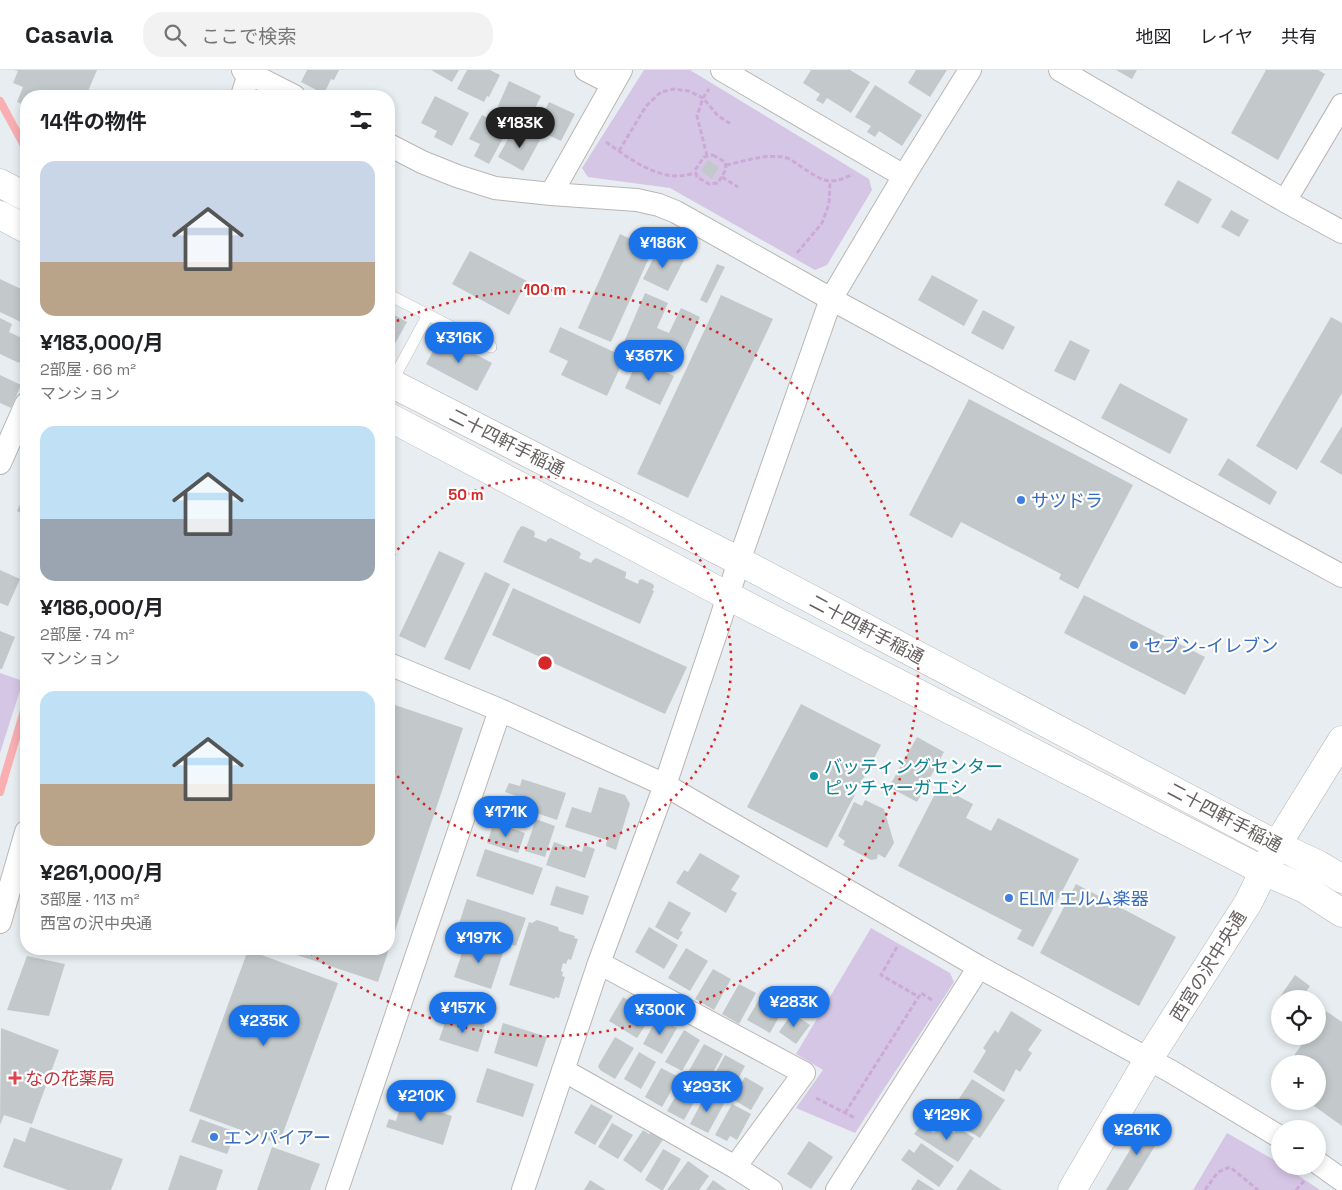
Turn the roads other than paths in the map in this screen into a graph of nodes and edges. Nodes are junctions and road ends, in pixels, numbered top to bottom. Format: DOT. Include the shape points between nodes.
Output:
graph roads {
  1 [pos="586,70"];
  2 [pos="970,70"];
  3 [pos="1060,70"];
  4 [pos="247,71"];
  5 [pos="617,77"];
  6 [pos="717,77"];
  7 [pos="243,90"];
  8 [pos="283,90"];
  9 [pos="1342,105"];
  10 [pos="395,148"];
  11 [pos="904,176"];
  12 [pos="551,194"];
  13 [pos="1285,201"];
  14 [pos="0,215"];
  15 [pos="20,226"];
  16 [pos="1342,232"];
  17 [pos="395,299"];
  18 [pos="831,299"];
  19 [pos="428,315"];
  20 [pos="491,347"];
  21 [pos="395,374"];
  22 [pos="395,386"];
  23 [pos="20,414"];
  24 [pos="395,421"];
  25 [pos="6,436"];
  26 [pos="0,463"];
  27 [pos="739,561"];
  28 [pos="1342,576"];
  29 [pos="728,596"];
  30 [pos="395,666"];
  31 [pos="500,710"];
  32 [pos="1342,740"];
  33 [pos="665,785"];
  34 [pos="1277,845"];
  35 [pos="20,853"];
  36 [pos="1264,871"];
  37 [pos="1342,880"];
  38 [pos="1342,912"];
  39 [pos="0,922"];
  40 [pos="599,963"];
  41 [pos="979,967"];
  42 [pos="1148,1060"];
  43 [pos="563,1070"];
  44 [pos="1271,1132"];
  45 [pos="735,1167"];
  46 [pos="1326,1169"];
  47 [pos="1342,1180"];
  48 [pos="337,1190"];
  49 [pos="523,1190"];
  50 [pos="771,1190"];
  51 [pos="838,1190"];
  52 [pos="1072,1190"];
  1 -- 5 [label="street"];
  2 -- 11 [label="street"];
  3 -- 13 [label="street"];
  4 -- 7 [label="street"];
  4 -- 8 [label="street"];
  5 -- 12 [label="street"];
  6 -- 11 [label="street"];
  9 -- 13 [label="street"];
  10 -- 12 [label="street" via="430,166 495,188"];
  11 -- 18 [label="street"];
  12 -- 18 [label="street" via="637,200 667,208"];
  13 -- 16 [label="street"];
  14 -- 15 [label="street"];
  17 -- 19 [label="lane"];
  18 -- 27 [label="street"];
  18 -- 28 [label="street"];
  19 -- 20 [label="lane"];
  19 -- 21 [label="lane"];
  22 -- 27 [label="street, 二十四軒手稲通"];
  23 -- 25 [label="street"];
  24 -- 29 [label="street, 二十四軒手稲通"];
  25 -- 26 [label="street"];
  27 -- 29 [label="street"];
  27 -- 34 [label="street, 二十四軒手稲通"];
  29 -- 33 [label="street"];
  29 -- 36 [label="street, 二十四軒手稲通"];
  30 -- 31 [label="street"];
  31 -- 33 [label="street"];
  31 -- 48 [label="street"];
  32 -- 34 [label="street, 西宮の沢中央通"];
  33 -- 40 [label="street"];
  33 -- 41 [label="street"];
  34 -- 36 [label="street, 西宮の沢中央通"];
  34 -- 37 [label="street, 二十四軒手稲通"];
  35 -- 39 [label="street"];
  36 -- 38 [label="street, 二十四軒手稲通" via="1305,889"];
  36 -- 42 [label="street, 西宮の沢中央通" via="1248,903"];
  40 -- 43 [label="street"];
  40 -- 45 [label="street" via="804,1073"];
  41 -- 42 [label="street"];
  41 -- 51 [label="street"];
  42 -- 44 [label="street"];
  42 -- 52 [label="street, 西宮の沢中央通"];
  43 -- 45 [label="street"];
  43 -- 49 [label="street"];
  45 -- 50 [label="street"];
  46 -- 47 [label="street"];
}
